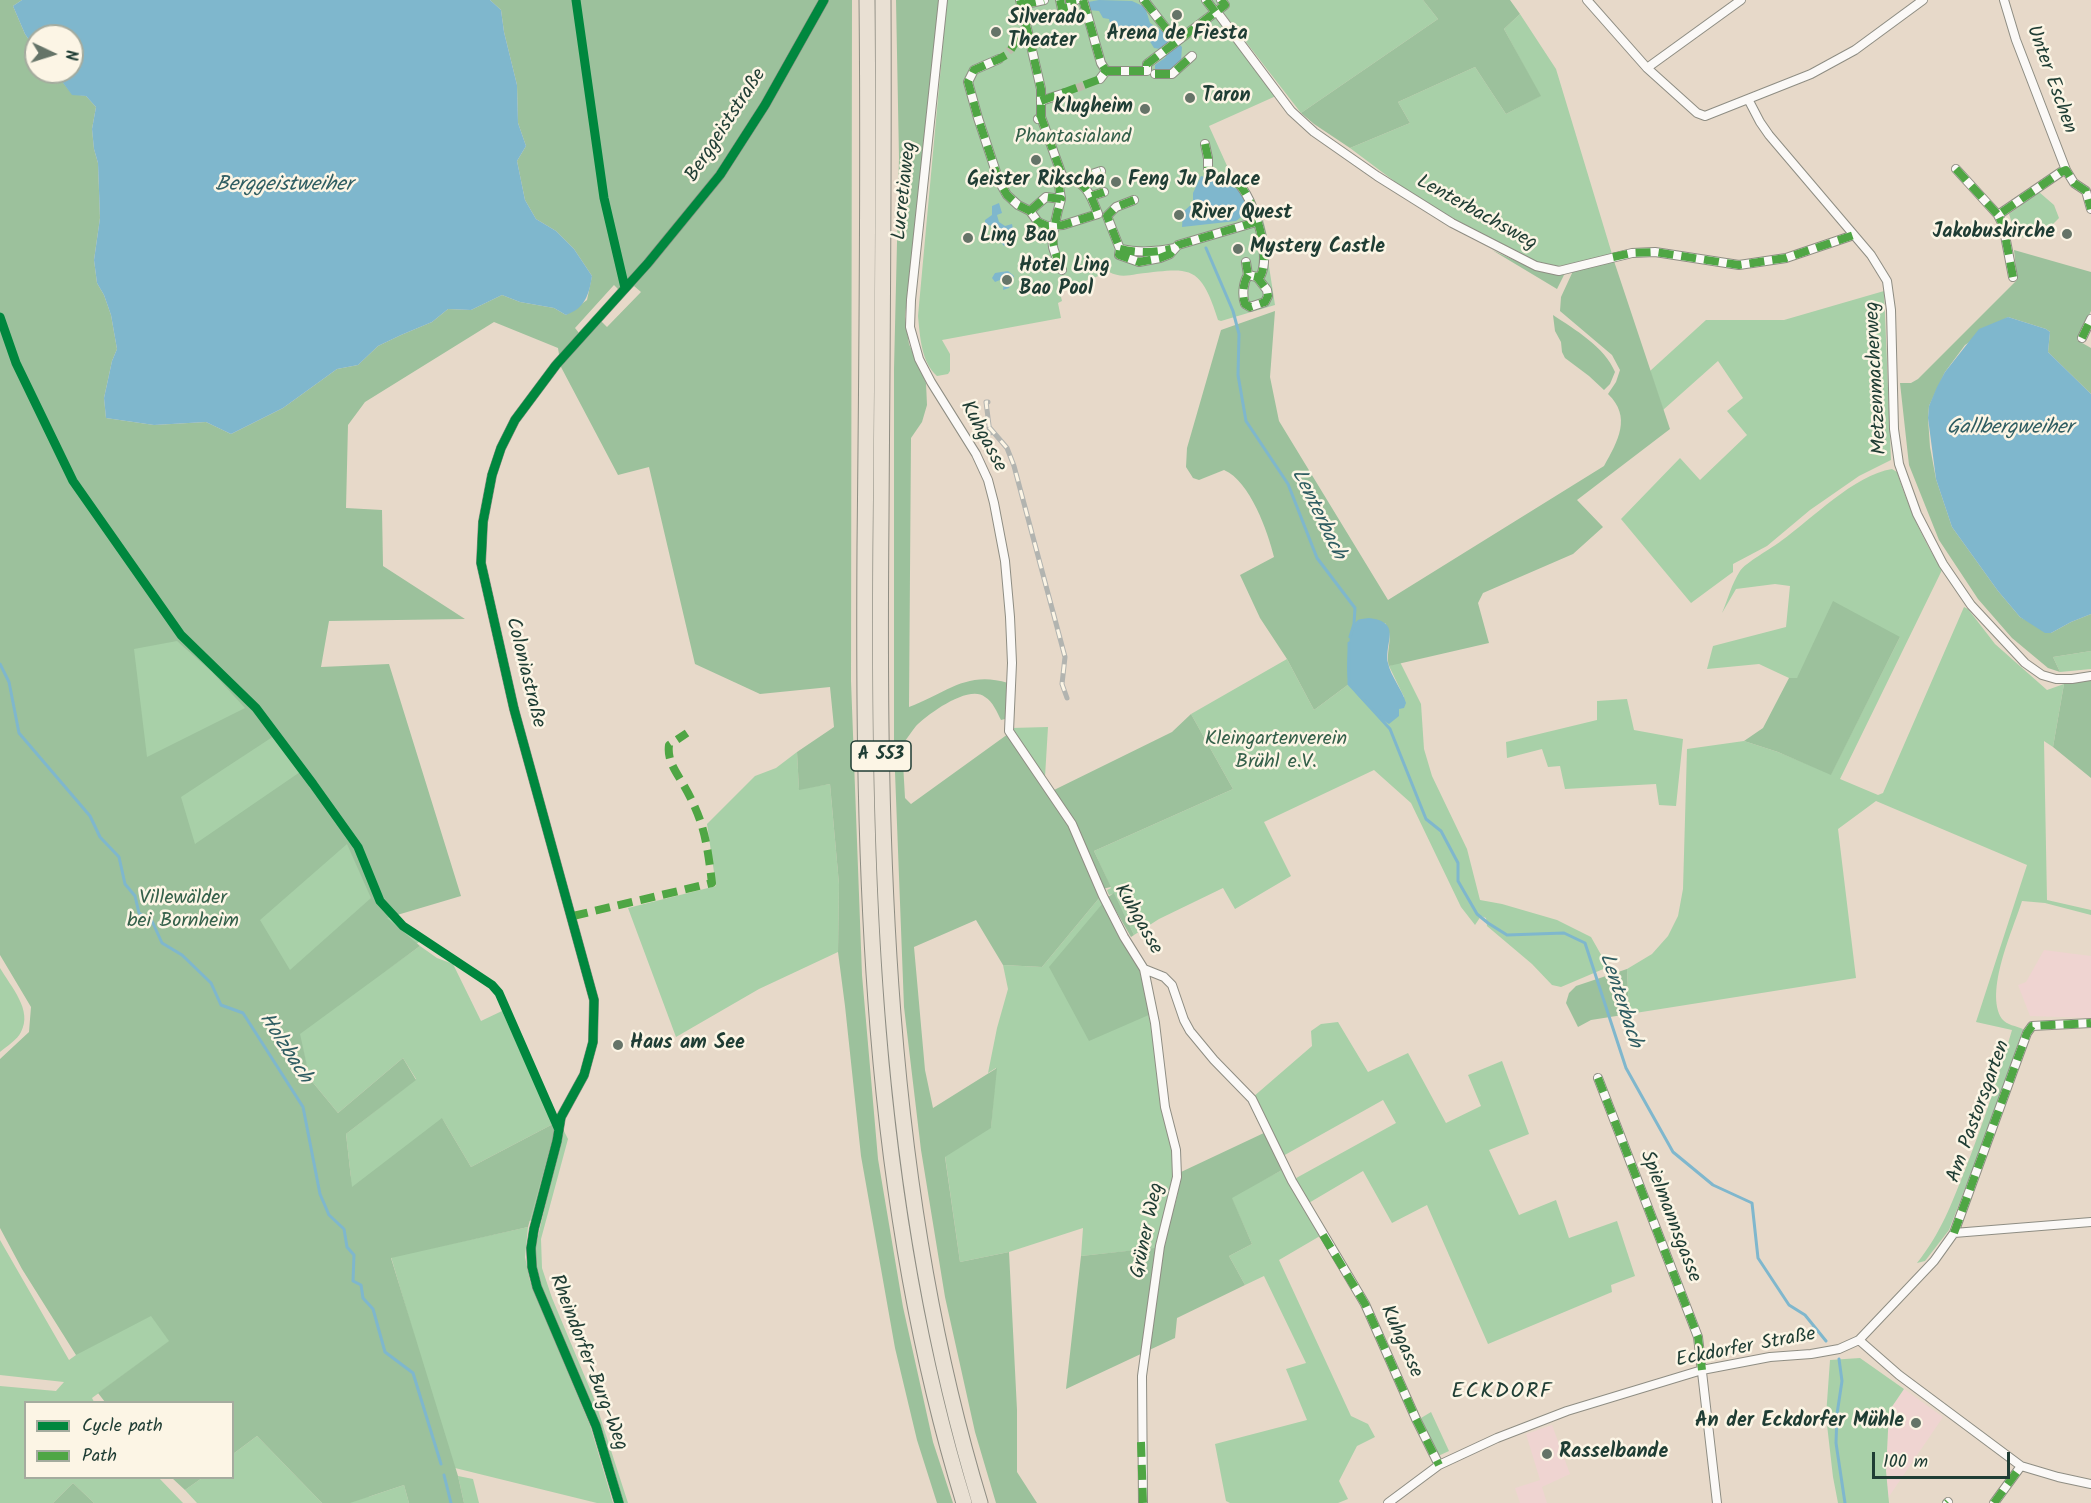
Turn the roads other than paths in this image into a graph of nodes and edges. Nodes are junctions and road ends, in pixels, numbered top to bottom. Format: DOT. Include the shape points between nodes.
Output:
graph roads {
  1 [pos="824,0"];
  2 [pos="867,0"];
  3 [pos="883,0"];
  4 [pos="944,0"];
  5 [pos="1044,0"];
  6 [pos="1060,0"];
  7 [pos="1144,0"];
  8 [pos="1206,0"];
  9 [pos="1221,0"];
  10 [pos="1587,0"];
  11 [pos="1741,0"];
  12 [pos="1923,0"];
  13 [pos="2004,0"];
  14 [pos="1080,2"];
  15 [pos="1020,3"];
  16 [pos="1218,14"];
  17 [pos="1175,37"];
  18 [pos="1192,57"];
  19 [pos="999,59"];
  20 [pos="1647,68"];
  21 [pos="1106,71"];
  22 [pos="1155,74"];
  23 [pos="1100,80"];
  24 [pos="1065,93"];
  25 [pos="1748,99"];
  26 [pos="1041,102"];
  27 [pos="1204,144"];
  28 [pos="1206,169"];
  29 [pos="1956,169"];
  30 [pos="2066,170"];
  31 [pos="1101,171"];
  32 [pos="1063,178"];
  33 [pos="1238,182"];
  34 [pos="1084,184"];
  35 [pos="1104,192"];
  36 [pos="1092,196"];
  37 [pos="1061,199"];
  38 [pos="1134,200"];
  39 [pos="2091,209"];
  40 [pos="1030,211"];
  41 [pos="1098,214"];
  42 [pos="1998,215"];
  43 [pos="1107,216"];
  44 [pos="1256,222"];
  45 [pos="1056,226"];
  46 [pos="1854,235"];
  47 [pos="1246,262"];
  48 [pos="648,263"];
  49 [pos="1062,270"];
  50 [pos="1248,275"];
  51 [pos="1257,277"];
  52 [pos="2013,277"];
  53 [pos="2091,319"];
  54 [pos="2082,338"];
  55 [pos="931,382"];
  56 [pos="2091,676"];
  57 [pos="1144,969"];
  58 [pos="2091,1023"];
  59 [pos="1598,1078"];
  60 [pos="559,1130"];
  61 [pos="2091,1222"];
  62 [pos="1954,1233"];
  63 [pos="1859,1340"];
  64 [pos="1702,1370"];
  65 [pos="1439,1465"];
  66 [pos="2020,1466"];
  67 [pos="2091,1484"];
  68 [pos="619,1503"];
  69 [pos="964,1503"];
  70 [pos="980,1503"];
  71 [pos="1143,1503"];
  72 [pos="1388,1503"];
  73 [pos="1717,1503"];
  74 [pos="1994,1503"];
  1 -- 48 [label="street, Berggeiststraße" via="720,175"];
  2 -- 69 [label="highway, A 553" via="865,742 876,997 889,1144 903,1238 928,1368"];
  3 -- 70 [label="highway, A 553" via="880,672 892,997 915,1213 960,1433"];
  4 -- 55 [label="street, Lucretiaweg" via="910,313 915,347"];
  5 -- 15 [label="street"];
  6 -- 14 [label="street" via="1062,9 1071,7 1070,2"];
  7 -- 17 [label="street"];
  8 -- 16 [label="street, Lenterbachsweg"];
  9 -- 16 [label="street" via="1225,5"];
  10 -- 20 [label="street"];
  11 -- 20 [label="street"];
  12 -- 25 [label="street" via="1855,51"];
  13 -- 30 [label="street, Unter Eschen"];
  14 -- 21 [label="street"];
  15 -- 26 [label="street"];
  16 -- 21 [label="street" via="1147,64 1147,72"];
  16 -- 46 [label="street, Lenterbachsweg" via="1292,111 1314,132 1452,224 1536,266 1559,271 1632,253 1655,252 1739,265 1786,258"];
  18 -- 22 [label="street" via="1172,74"];
  19 -- 40 [label="street" via="974,70 968,82 1002,188"];
  20 -- 25 [label="street" via="1697,113 1706,116"];
  21 -- 23 [label="street"];
  24 -- 26 [label="street"];
  25 -- 46 [label="street, Metzenmacherweg" via="1769,135"];
  26 -- 32 [label="street" via="1039,118"];
  27 -- 28 [label="street"];
  29 -- 42 [label="street"];
  30 -- 39 [label="street, Unter Eschen" via="2074,183 2086,191"];
  30 -- 42 [label="street"];
  31 -- 34 [label="street" via="1092,174"];
  32 -- 34 [label="street"];
  32 -- 37 [label="street" via="1059,186"];
  33 -- 44 [label="street" via="1247,194"];
  34 -- 36 [label="street"];
  35 -- 36 [label="street"];
  36 -- 41 [label="street"];
  37 -- 40 [label="street" via="1046,197"];
  37 -- 45 [label="street"];
  38 -- 43 [label="street" via="1116,207"];
  40 -- 45 [label="street" via="1038,222"];
  41 -- 43 [label="street"];
  41 -- 45 [label="street" via="1075,225"];
  42 -- 52 [label="street" via="2004,225"];
  43 -- 44 [label="street" via="1119,255 1138,262 1160,258 1190,241"];
  44 -- 51 [label="street" via="1264,254 1263,271"];
  45 -- 49 [label="street" via="1053,245"];
  46 -- 56 [label="street, Metzenmacherweg" via="1883,272 1890,290 1896,447 1905,486 1929,538 1971,605 2025,663 2055,679"];
  47 -- 50 [label="street"];
  48 -- 60 [label="street, Coloniastraße" via="574,343 514,420 492,476 483,522 481,563 491,611 549,843 594,1000 594,1042"];
  50 -- 51 [label="street"];
  50 -- 51 [label="street" via="1244,301 1250,307 1265,302 1268,296"];
  53 -- 54 [label="street"];
  55 -- 57 [label="street, Kuhgasse" via="976,454 994,502 1005,561 1010,628 1009,731 1072,824 1101,892"];
  57 -- 65 [label="street, Kuhgasse" via="1172,985 1184,1020 1198,1043 1252,1099 1292,1181 1365,1304"];
  57 -- 71 [label="street, Grüner Weg" via="1165,1107 1176,1150 1177,1177 1160,1246 1142,1376"];
  58 -- 62 [label="street, Am Pastorsgarten" via="2042,1024 2032,1026 2026,1033"];
  59 -- 64 [label="street, Spielmannsgasse" via="1698,1337"];
  60 -- 68 [label="street, Rheindorfer-Burg-Weg" via="534,1229 531,1267 596,1426"];
  61 -- 62 [label="street"];
  62 -- 63 [label="street, Am Pastorsgarten" via="1934,1261"];
  63 -- 64 [label="street, Eckdorfer Straße" via="1839,1348"];
  63 -- 66 [label="street"];
  64 -- 65 [label="street, Eckdorfer Straße" via="1568,1411"];
  64 -- 73 [label="street, Spielmannsgasse"];
  65 -- 72 [label="street, Eckdorfer Straße"];
  66 -- 67 [label="street"];
  66 -- 74 [label="street"];
}
